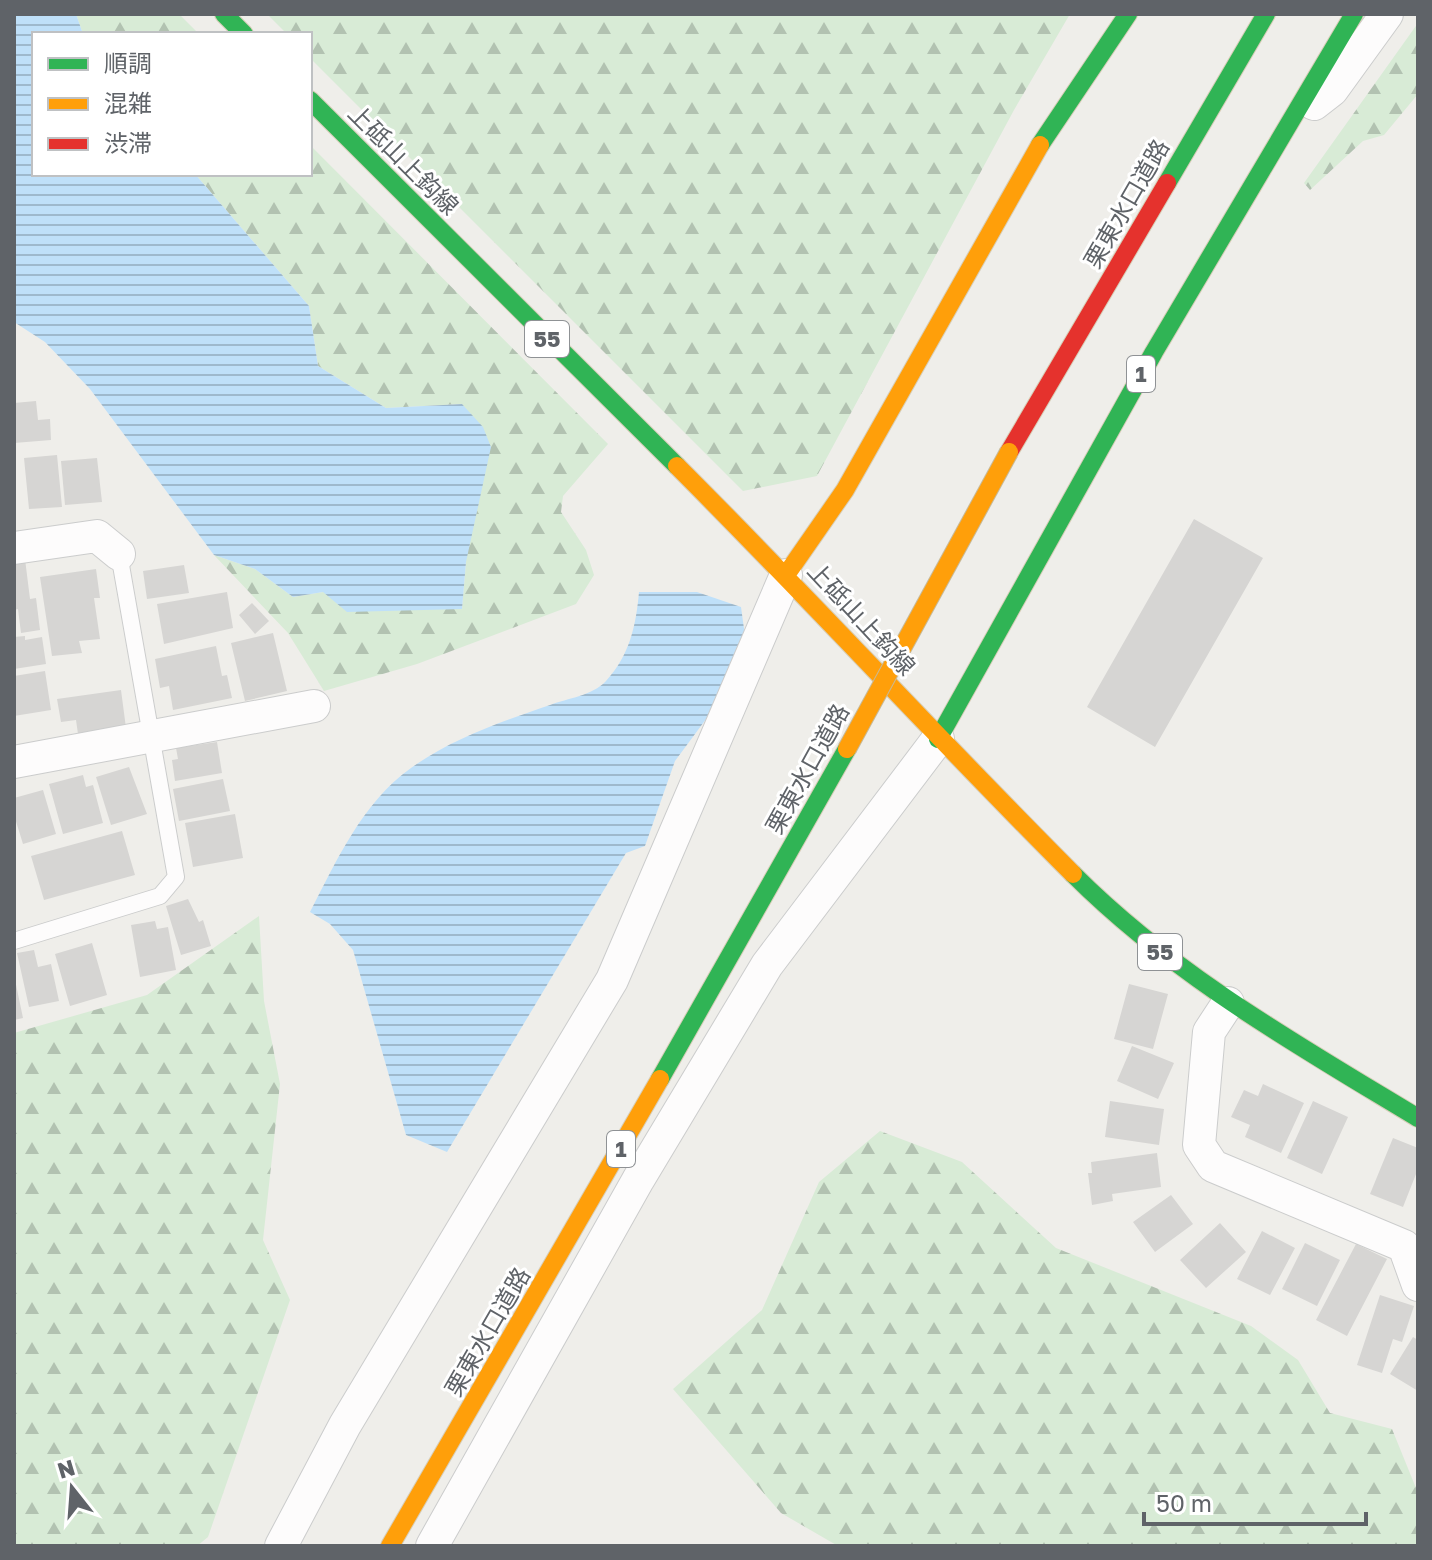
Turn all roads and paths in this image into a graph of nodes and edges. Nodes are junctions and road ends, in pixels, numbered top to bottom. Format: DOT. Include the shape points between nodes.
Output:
graph roads {
  1 [pos="224,14"];
  2 [pos="1116,14"];
  3 [pos="1128,14"];
  4 [pos="1266,14"];
  5 [pos="1354,14"];
  6 [pos="1387,14"];
  7 [pos="242,32"];
  8 [pos="1091,62"];
  9 [pos="312,102"];
  10 [pos="1290,122"];
  11 [pos="14,548"];
  12 [pos="119,554"];
  13 [pos="786,575"];
  14 [pos="314,706"];
  15 [pos="152,738"];
  16 [pos="938,739"];
  17 [pos="14,762"];
  18 [pos="14,941"];
  19 [pos="1228,1003"];
  20 [pos="1418,1118"];
  21 [pos="1411,1249"];
  22 [pos="1418,1285"];
  23 [pos="281,1546"];
  24 [pos="390,1546"];
  25 [pos="432,1546"];
  1 -- 7 [label="main road"];
  2 -- 8 [label="street"];
  3 -- 8 [label="main road"];
  4 -- 24 [label="main road, 栗東水口道路 / 1, bridge" via="1009,452 847,749"];
  5 -- 10 [label="main road, 1"];
  6 -- 10 [label="street" via="1332,90"];
  8 -- 13 [label="main road" via="964,275 844,492"];
  9 -- 13 [label="main road, 上砥山上鈎線 / 55"];
  10 -- 16 [label="main road, 1" via="1074,491"];
  11 -- 12 [label="street" via="97,536"];
  12 -- 15 [label="lane"];
  13 -- 16 [label="main road, 上砥山上鈎線 / 55"];
  13 -- 23 [label="street" via="612,980 345,1425"];
  14 -- 15 [label="street"];
  15 -- 17 [label="street"];
  15 -- 18 [label="lane" via="176,877 160,896"];
  16 -- 19 [label="main road, 上砥山上鈎線 / 55" via="1086,887 1176,966"];
  16 -- 25 [label="street" via="767,965 638,1180"];
  19 -- 20 [label="main road, 上砥山上鈎線 / 55"];
  19 -- 21 [label="street" via="1209,1032 1207,1048 1199,1145 1213,1166"];
  21 -- 22 [label="street"];
}
